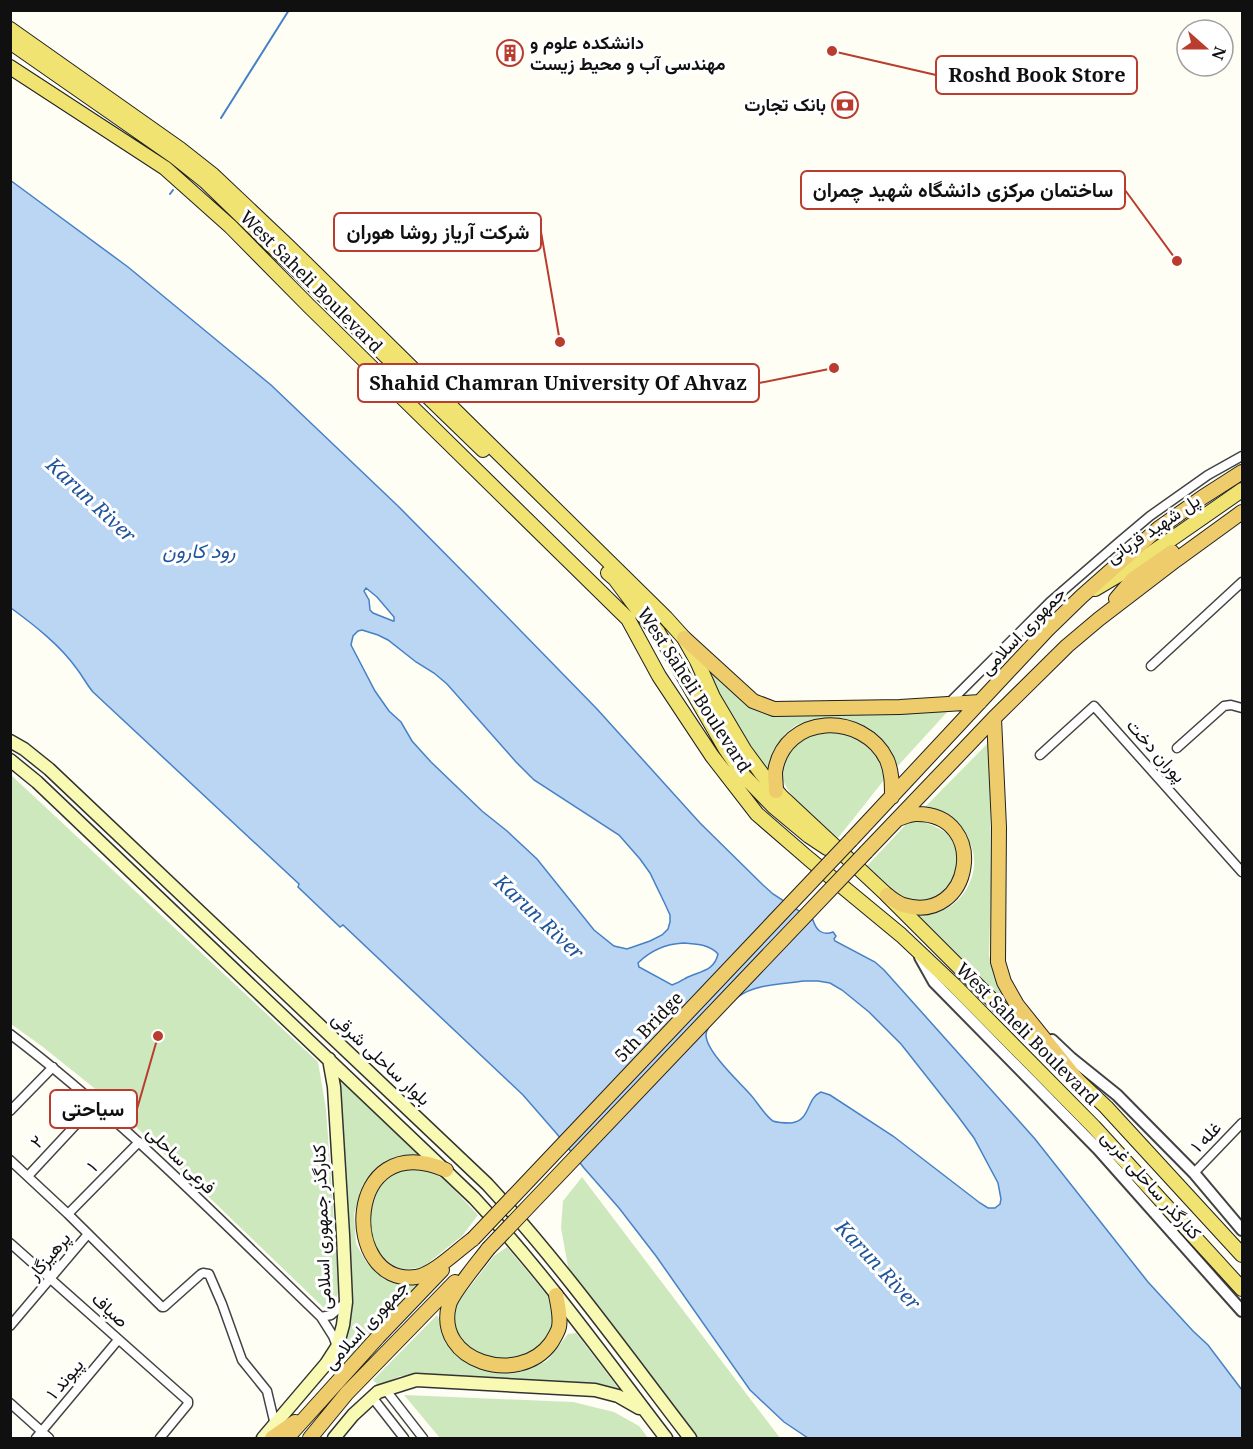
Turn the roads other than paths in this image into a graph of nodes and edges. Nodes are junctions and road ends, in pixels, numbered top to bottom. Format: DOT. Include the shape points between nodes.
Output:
graph roads {
  1 [pos="10,29"];
  2 [pos="10,42"];
  3 [pos="10,67"];
  4 [pos="1242,456"];
  5 [pos="1242,472"];
  6 [pos="1242,490"];
  7 [pos="1242,503"];
  8 [pos="1242,513"];
  9 [pos="1242,582"];
  10 [pos="1082,596"];
  11 [pos="1099,619"];
  12 [pos="684,638"];
  13 [pos="1151,666"];
  14 [pos="980,702"];
  15 [pos="948,704"];
  16 [pos="1242,708"];
  17 [pos="994,718"];
  18 [pos="10,741"];
  19 [pos="1177,748"];
  20 [pos="1040,755"];
  21 [pos="10,760"];
  22 [pos="776,791"];
  23 [pos="892,797"];
  24 [pos="898,819"];
  25 [pos="851,840"];
  26 [pos="1242,872"];
  27 [pos="868,877"];
  28 [pos="887,896"];
  29 [pos="915,949"];
  30 [pos="1027,1017"];
  31 [pos="10,1034"];
  32 [pos="329,1034"];
  33 [pos="316,1047"];
  34 [pos="328,1058"];
  35 [pos="53,1067"];
  36 [pos="1078,1081"];
  37 [pos="95,1104"];
  38 [pos="10,1111"];
  39 [pos="1242,1123"];
  40 [pos="139,1142"];
  41 [pos="10,1160"];
  42 [pos="1160,1165"];
  43 [pos="446,1170"];
  44 [pos="1194,1173"];
  45 [pos="28,1176"];
  46 [pos="1144,1183"];
  47 [pos="1204,1212"];
  48 [pos="68,1214"];
  49 [pos="1186,1227"];
  50 [pos="1242,1230"];
  51 [pos="88,1234"];
  52 [pos="473,1239"];
  53 [pos="10,1243"];
  54 [pos="488,1249"];
  55 [pos="1242,1255"];
  56 [pos="51,1280"];
  57 [pos="1242,1289"];
  58 [pos="556,1295"];
  59 [pos="346,1302"];
  60 [pos="1242,1311"];
  61 [pos="321,1317"];
  62 [pos="10,1326"];
  63 [pos="118,1340"];
  64 [pos="337,1347"];
  65 [pos="385,1389"];
  66 [pos="372,1397"];
  67 [pos="10,1403"];
  68 [pos="313,1408"];
  69 [pos="646,1412"];
  70 [pos="273,1432"];
  71 [pos="39,1435"];
  72 [pos="400,1437"];
  73 [pos="49,1438"];
  74 [pos="160,1438"];
  75 [pos="263,1438"];
  76 [pos="287,1438"];
  77 [pos="310,1438"];
  78 [pos="334,1438"];
  79 [pos="423,1438"];
  80 [pos="666,1438"];
  81 [pos="690,1438"];
  1 -- 12 [label="main road, West Saheli Boulevard" via="213,175"];
  2 -- 27 [label="main road, West Saheli Boulevard" via="205,181 336,307 615,579 658,632 744,776 809,836"];
  3 -- 29 [label="main road, West Saheli Boulevard" via="165,168 230,226 628,619 659,676 712,756 757,814"];
  4 -- 15 [label="street" via="1150,516 1050,602"];
  5 -- 10 [label="highway, جمهوری اسلامی" via="1159,528"];
  6 -- 10 [label="main road, پل شهید قربانی" via="1127,570"];
  7 -- 11 [label="highway, پل شهید قربانی" via="1133,579"];
  8 -- 11 [label="highway"];
  9 -- 13 [label="street"];
  10 -- 14 [label="highway, جمهوری اسلامی"];
  11 -- 17 [label="highway"];
  12 -- 15 [label="highway" via="753,702 774,709"];
  12 -- 22 [label="main road, West Saheli Boulevard" via="745,751"];
  14 -- 15 [label="highway"];
  14 -- 23 [label="highway, جمهوری اسلامی"];
  16 -- 19 [label="street" via="1224,706"];
  17 -- 24 [label="highway"];
  17 -- 30 [label="highway" via="999,827 998,962 1004,982"];
  18 -- 32 [label="main road, بلوار ساحلی شرقی" via="49,769"];
  20 -- 26 [label="street, پوران دخت" via="1094,706"];
  21 -- 33 [label="main road, بلوار ساحلی شرقی"];
  22 -- 23 [label="highway" via="775,773 792,738 808,728 834,725 862,733 877,745 887,761"];
  22 -- 27 [label="main road, West Saheli Boulevard"];
  23 -- 25 [label="highway, جمهوری اسلامی"];
  24 -- 28 [label="highway" via="915,814 946,823 958,835 965,867 949,896 934,905 918,908"];
  24 -- 54 [label="highway, 5th Bridge, bridge"];
  25 -- 52 [label="highway, 5th Bridge, bridge"];
  27 -- 28 [label="main road, West Saheli Boulevard"];
  28 -- 36 [label="main road, West Saheli Boulevard"];
  29 -- 46 [label="main road, West Saheli Boulevard" via="1094,1127"];
  29 -- 60 [label="street, کنارگذر ساحلی غربی" via="934,982 1098,1149"];
  30 -- 36 [label="highway"];
  30 -- 44 [label="street, کنارگذر ساحلی غربی" via="1117,1095"];
  31 -- 35 [label="street, فرعی ساحلی"];
  32 -- 33 [label="main road"];
  32 -- 81 [label="main road, بلوار ساحلی شرقی" via="473,1170 522,1222"];
  33 -- 34 [label="main road, بلوار ساحلی شرقی"];
  34 -- 43 [label="main road, بلوار ساحلی شرقی"];
  34 -- 59 [label="main road, کنارگذر جمهوری اسلامی" via="334,1087"];
  35 -- 37 [label="street, فرعی ساحلی"];
  35 -- 38 [label="street"];
  36 -- 42 [label="main road, West Saheli Boulevard"];
  37 -- 40 [label="street, فرعی ساحلی"];
  37 -- 45 [label="street, ۲"];
  39 -- 44 [label="street, غله ۱"];
  40 -- 48 [label="street, ۱"];
  40 -- 61 [label="street, فرعی ساحلی"];
  41 -- 45 [label="street"];
  42 -- 46 [label="main road" via="1158,1179"];
  42 -- 47 [label="main road, West Saheli Boulevard"];
  43 -- 52 [label="highway" via="419,1162 394,1166 382,1173 365,1203 364,1237 370,1251 390,1273 416,1277 429,1273"];
  43 -- 58 [label="main road, بلوار ساحلی شرقی" via="508,1234"];
  44 -- 50 [label="street, کنارگذر ساحلی غربی"];
  45 -- 48 [label="street"];
  46 -- 49 [label="main road, West Saheli Boulevard"];
  47 -- 49 [label="main road" via="1189,1213"];
  47 -- 55 [label="main road, West Saheli Boulevard"];
  48 -- 51 [label="street"];
  49 -- 57 [label="main road, West Saheli Boulevard"];
  51 -- 56 [label="street, پرهیزگار"];
  51 -- 70 [label="street" via="162,1307 201,1274 209,1274 242,1360 267,1390"];
  52 -- 68 [label="highway, جمهوری اسلامی"];
  53 -- 56 [label="street, صیاف"];
  54 -- 58 [label="highway" via="448,1309 448,1330 466,1354 501,1366 535,1359 545,1351 559,1328"];
  54 -- 77 [label="highway, جمهوری اسلامی" via="347,1393"];
  56 -- 62 [label="street, پرهیزگار"];
  56 -- 63 [label="street, صیاف"];
  58 -- 69 [label="main road, بلوار ساحلی شرقی"];
  59 -- 61 [label="street" via="331,1316"];
  59 -- 64 [label="main road, کنارگذر جمهوری اسلامی"];
  61 -- 64 [label="street, فرعی ساحلی"];
  63 -- 71 [label="street, پیوند ۱"];
  63 -- 74 [label="street, صیاف" via="188,1401"];
  64 -- 70 [label="main road, کنارگذر جمهوری اسلامی"];
  65 -- 66 [label="main road"];
  65 -- 69 [label="main road" via="416,1380 596,1390 618,1396"];
  65 -- 79 [label="street"];
  66 -- 72 [label="street"];
  66 -- 78 [label="main road"];
  67 -- 71 [label="street"];
  68 -- 70 [label="highway"];
  68 -- 76 [label="highway, جمهوری اسلامی"];
  69 -- 80 [label="main road, بلوار ساحلی شرقی"];
  70 -- 75 [label="main road, کنارگذر جمهوری اسلامی"];
  71 -- 73 [label="street"];
}
